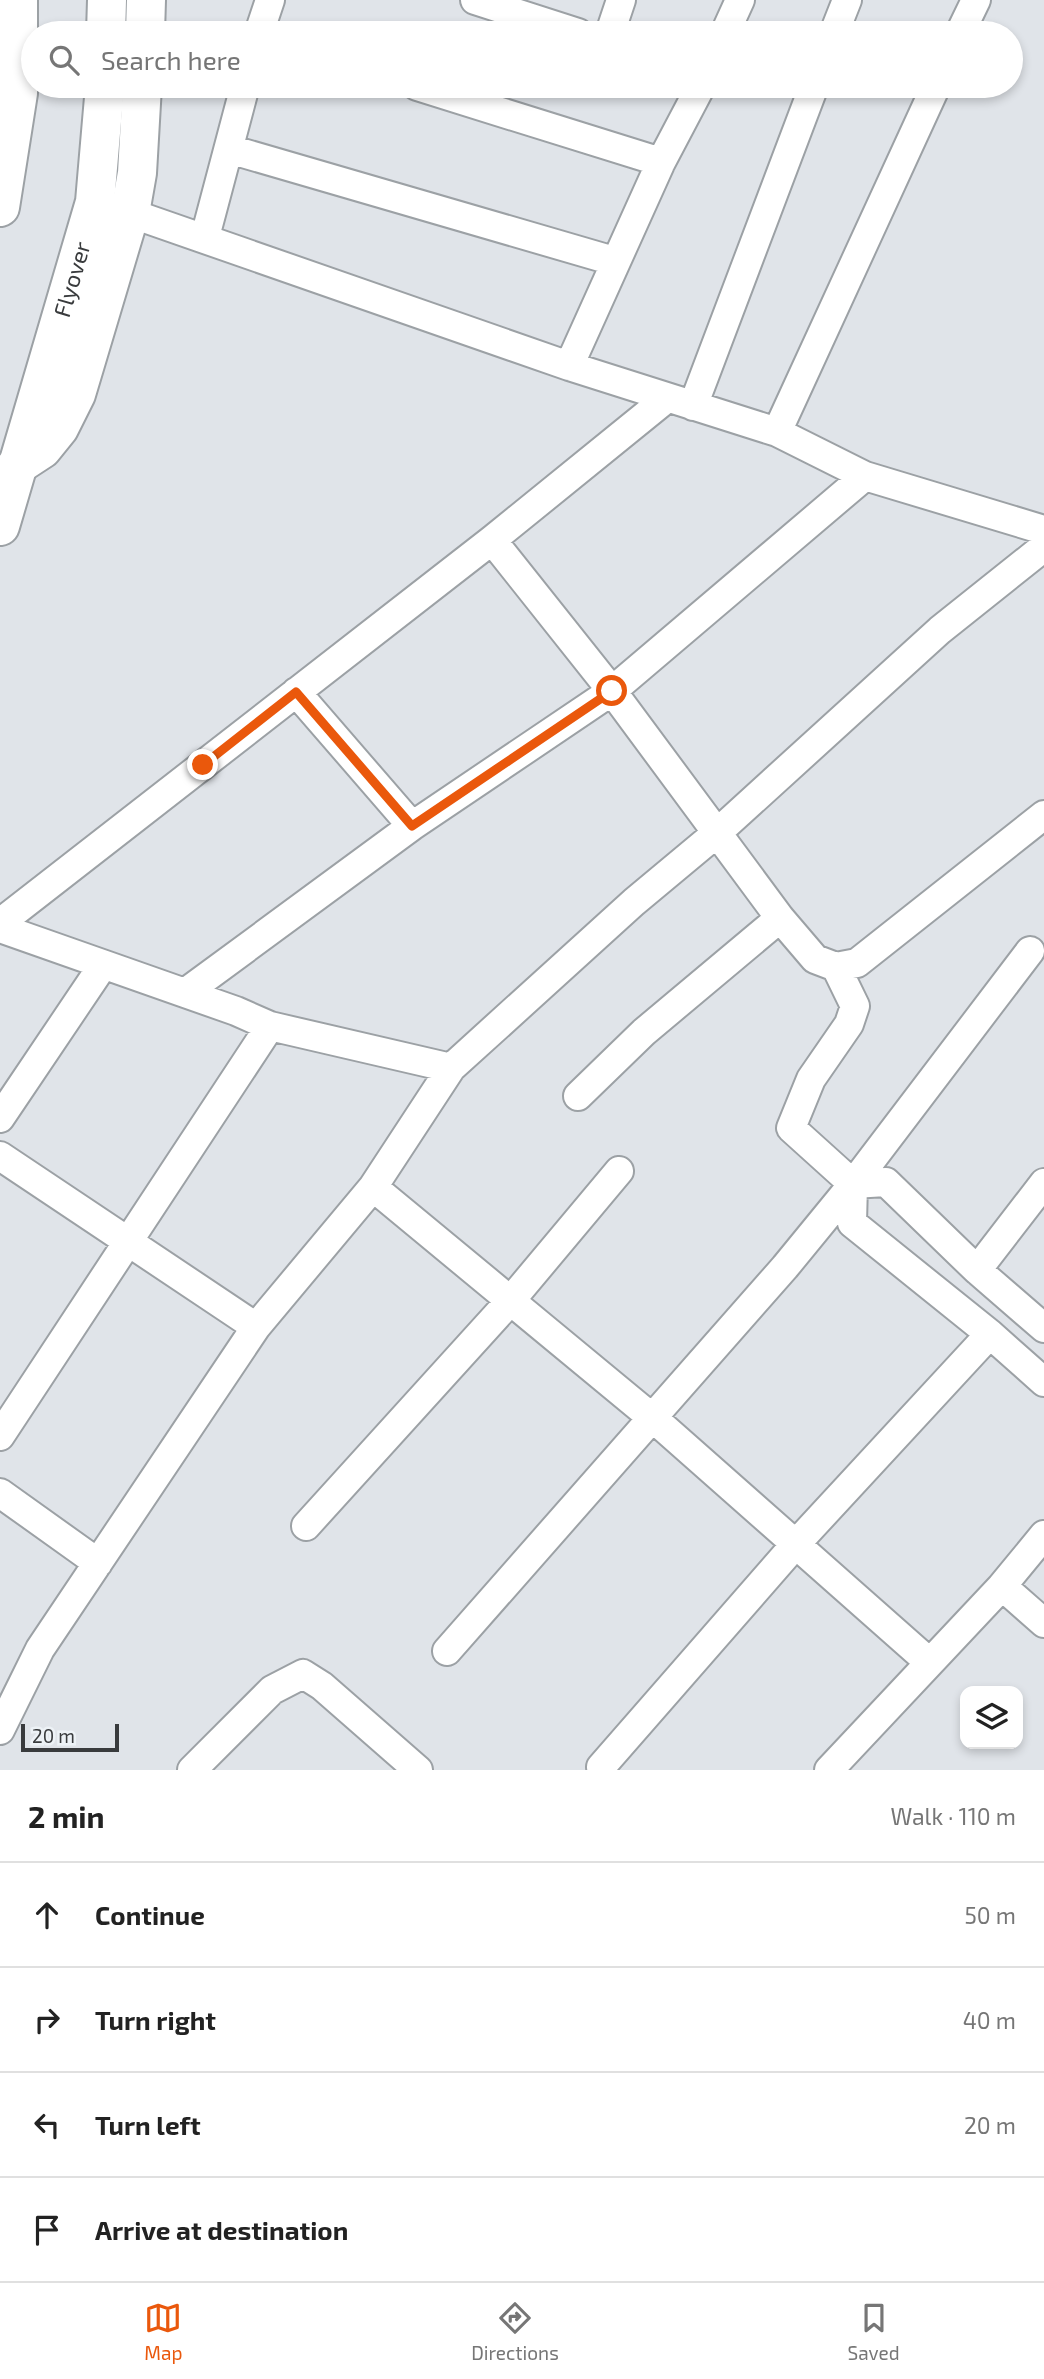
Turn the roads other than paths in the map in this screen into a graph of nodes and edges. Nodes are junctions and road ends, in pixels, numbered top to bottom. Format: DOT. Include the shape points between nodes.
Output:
graph roads {
  1 [pos="18,0"];
  2 [pos="107,0"];
  3 [pos="146,0"];
  4 [pos="270,0"];
  5 [pos="475,0"];
  6 [pos="621,0"];
  7 [pos="740,0"];
  8 [pos="847,0"];
  9 [pos="968,2"];
  10 [pos="106,21"];
  11 [pos="145,21"];
  12 [pos="263,21"];
  13 [pos="541,21"];
  14 [pos="614,21"];
  15 [pos="730,21"];
  16 [pos="839,21"];
  17 [pos="963,21"];
  18 [pos="104,98"];
  19 [pos="141,98"];
  20 [pos="242,98"];
  21 [pos="456,98"];
  22 [pos="695,98"];
  23 [pos="809,98"];
  24 [pos="930,98"];
  25 [pos="229,149"];
  26 [pos="661,162"];
  27 [pos="0,207"];
  28 [pos="130,213"];
  29 [pos="205,237"];
  30 [pos="614,261"];
  31 [pos="569,366"];
  32 [pos="680,402"];
  33 [pos="776,432"];
  34 [pos="16,466"];
  35 [pos="865,476"];
  36 [pos="0,526"];
  37 [pos="1044,530"];
  38 [pos="492,540"];
  39 [pos="1044,547"];
  40 [pos="612,691"];
  41 [pos="296,692"];
  42 [pos="1044,815"];
  43 [pos="412,826"];
  44 [pos="718,832"];
  45 [pos="780,918"];
  46 [pos="0,926"];
  47 [pos="1030,951"];
  48 [pos="103,965"];
  49 [pos="836,967"];
  50 [pos="185,993"];
  51 [pos="270,1026"];
  52 [pos="451,1068"];
  53 [pos="578,1096"];
  54 [pos="0,1118"];
  55 [pos="0,1156"];
  56 [pos="620,1171"];
  57 [pos="1044,1182"];
  58 [pos="853,1184"];
  59 [pos="373,1187"];
  60 [pos="130,1242"];
  61 [pos="976,1270"];
  62 [pos="511,1300"];
  63 [pos="256,1327"];
  64 [pos="1044,1328"];
  65 [pos="990,1334"];
  66 [pos="1044,1382"];
  67 [pos="651,1418"];
  68 [pos="0,1436"];
  69 [pos="0,1493"];
  70 [pos="306,1526"];
  71 [pos="1044,1535"];
  72 [pos="794,1546"];
  73 [pos="98,1563"];
  74 [pos="1002,1586"];
  75 [pos="1044,1623"];
  76 [pos="447,1651"];
  77 [pos="929,1662"];
  78 [pos="0,1730"];
  79 [pos="601,1767"];
  80 [pos="192,1770"];
  81 [pos="418,1770"];
  82 [pos="829,1770"];
  1 -- 27 [label="main road" via="18,93"];
  2 -- 10 [label="main road"];
  3 -- 11 [label="main road"];
  4 -- 12 [label="street"];
  5 -- 13 [label="street"];
  6 -- 14 [label="street"];
  7 -- 15 [label="street"];
  8 -- 16 [label="street"];
  9 -- 17 [label="street"];
  18 -- 34 [label="main road, Flyover" via="95,202"];
  19 -- 28 [label="main road" via="138,173"];
  20 -- 25 [label="street"];
  21 -- 26 [label="street"];
  22 -- 26 [label="street"];
  23 -- 32 [label="street"];
  24 -- 33 [label="street"];
  25 -- 29 [label="street"];
  25 -- 30 [label="street"];
  26 -- 30 [label="street"];
  28 -- 29 [label="street"];
  28 -- 34 [label="main road" via="76,394 42,449"];
  29 -- 31 [label="street"];
  30 -- 31 [label="street"];
  31 -- 32 [label="street"];
  32 -- 33 [label="street"];
  32 -- 38 [label="street"];
  33 -- 35 [label="street"];
  34 -- 36 [label="main road, Flyover"];
  35 -- 37 [label="street"];
  35 -- 40 [label="street"];
  38 -- 40 [label="street"];
  38 -- 41 [label="street"];
  39 -- 44 [label="street" via="940,630"];
  40 -- 43 [label="street"];
  40 -- 44 [label="street"];
  41 -- 43 [label="street"];
  41 -- 46 [label="street"];
  42 -- 49 [label="street" via="857,962"];
  43 -- 50 [label="street"];
  44 -- 45 [label="street"];
  44 -- 52 [label="street"];
  45 -- 49 [label="street" via="816,959"];
  45 -- 53 [label="street" via="644,1032"];
  46 -- 48 [label="street"];
  47 -- 58 [label="street"];
  48 -- 50 [label="street"];
  48 -- 54 [label="street"];
  49 -- 58 [label="street" via="855,1006 849,1024 811,1079 791,1128"];
  50 -- 51 [label="street"];
  51 -- 52 [label="street"];
  51 -- 60 [label="street"];
  52 -- 59 [label="street"];
  55 -- 60 [label="street"];
  56 -- 62 [label="street"];
  57 -- 61 [label="street"];
  58 -- 61 [label="street" via="886,1182"];
  58 -- 65 [label="street" via="852,1223"];
  58 -- 67 [label="street"];
  59 -- 62 [label="street"];
  59 -- 63 [label="street"];
  60 -- 63 [label="street"];
  60 -- 68 [label="street"];
  61 -- 64 [label="street"];
  62 -- 67 [label="street"];
  62 -- 70 [label="street"];
  63 -- 73 [label="street"];
  65 -- 66 [label="street"];
  65 -- 72 [label="street"];
  67 -- 72 [label="street"];
  67 -- 76 [label="street"];
  69 -- 73 [label="street"];
  71 -- 74 [label="street"];
  72 -- 77 [label="street"];
  72 -- 79 [label="street"];
  73 -- 78 [label="street" via="40,1649"];
  74 -- 75 [label="street"];
  74 -- 77 [label="street"];
  77 -- 82 [label="street"];
  80 -- 81 [label="street" via="272,1690 303,1674"];
}
